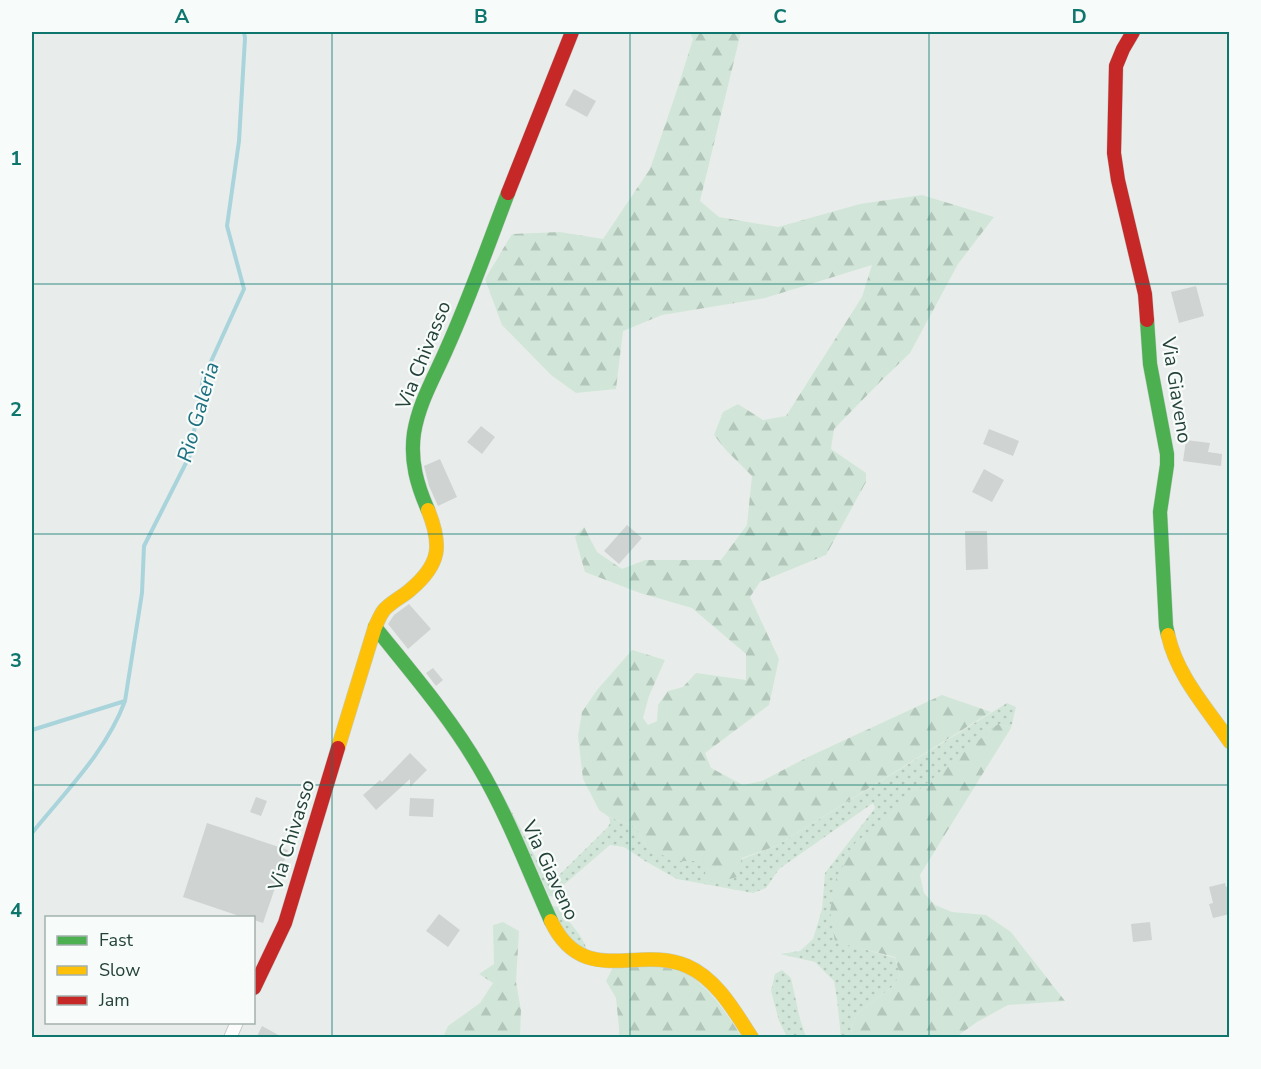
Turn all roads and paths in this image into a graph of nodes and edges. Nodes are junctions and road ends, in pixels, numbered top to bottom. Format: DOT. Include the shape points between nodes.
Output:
graph roads {
  1 [pos="572,32"];
  2 [pos="1133,32"];
  3 [pos="375,627"];
  4 [pos="1230,742"];
  5 [pos="255,986"];
  6 [pos="237,1024"];
  7 [pos="230,1038"];
  8 [pos="752,1038"];
  1 -- 3 [label="street, Via Chivasso" via="417,417 413,465 435,530 437,550 424,577 384,610"];
  2 -- 4 [label="street, Via Giaveno" via="1116,66 1114,153 1145,294 1150,364 1167,454 1160,513 1166,626 1182,673"];
  3 -- 5 [label="street, Via Chivasso" via="285,923"];
  3 -- 8 [label="street, Via Giaveno" via="476,761 564,943 594,960 661,959 689,966 722,995"];
  6 -- 7 [label="street"];
}
